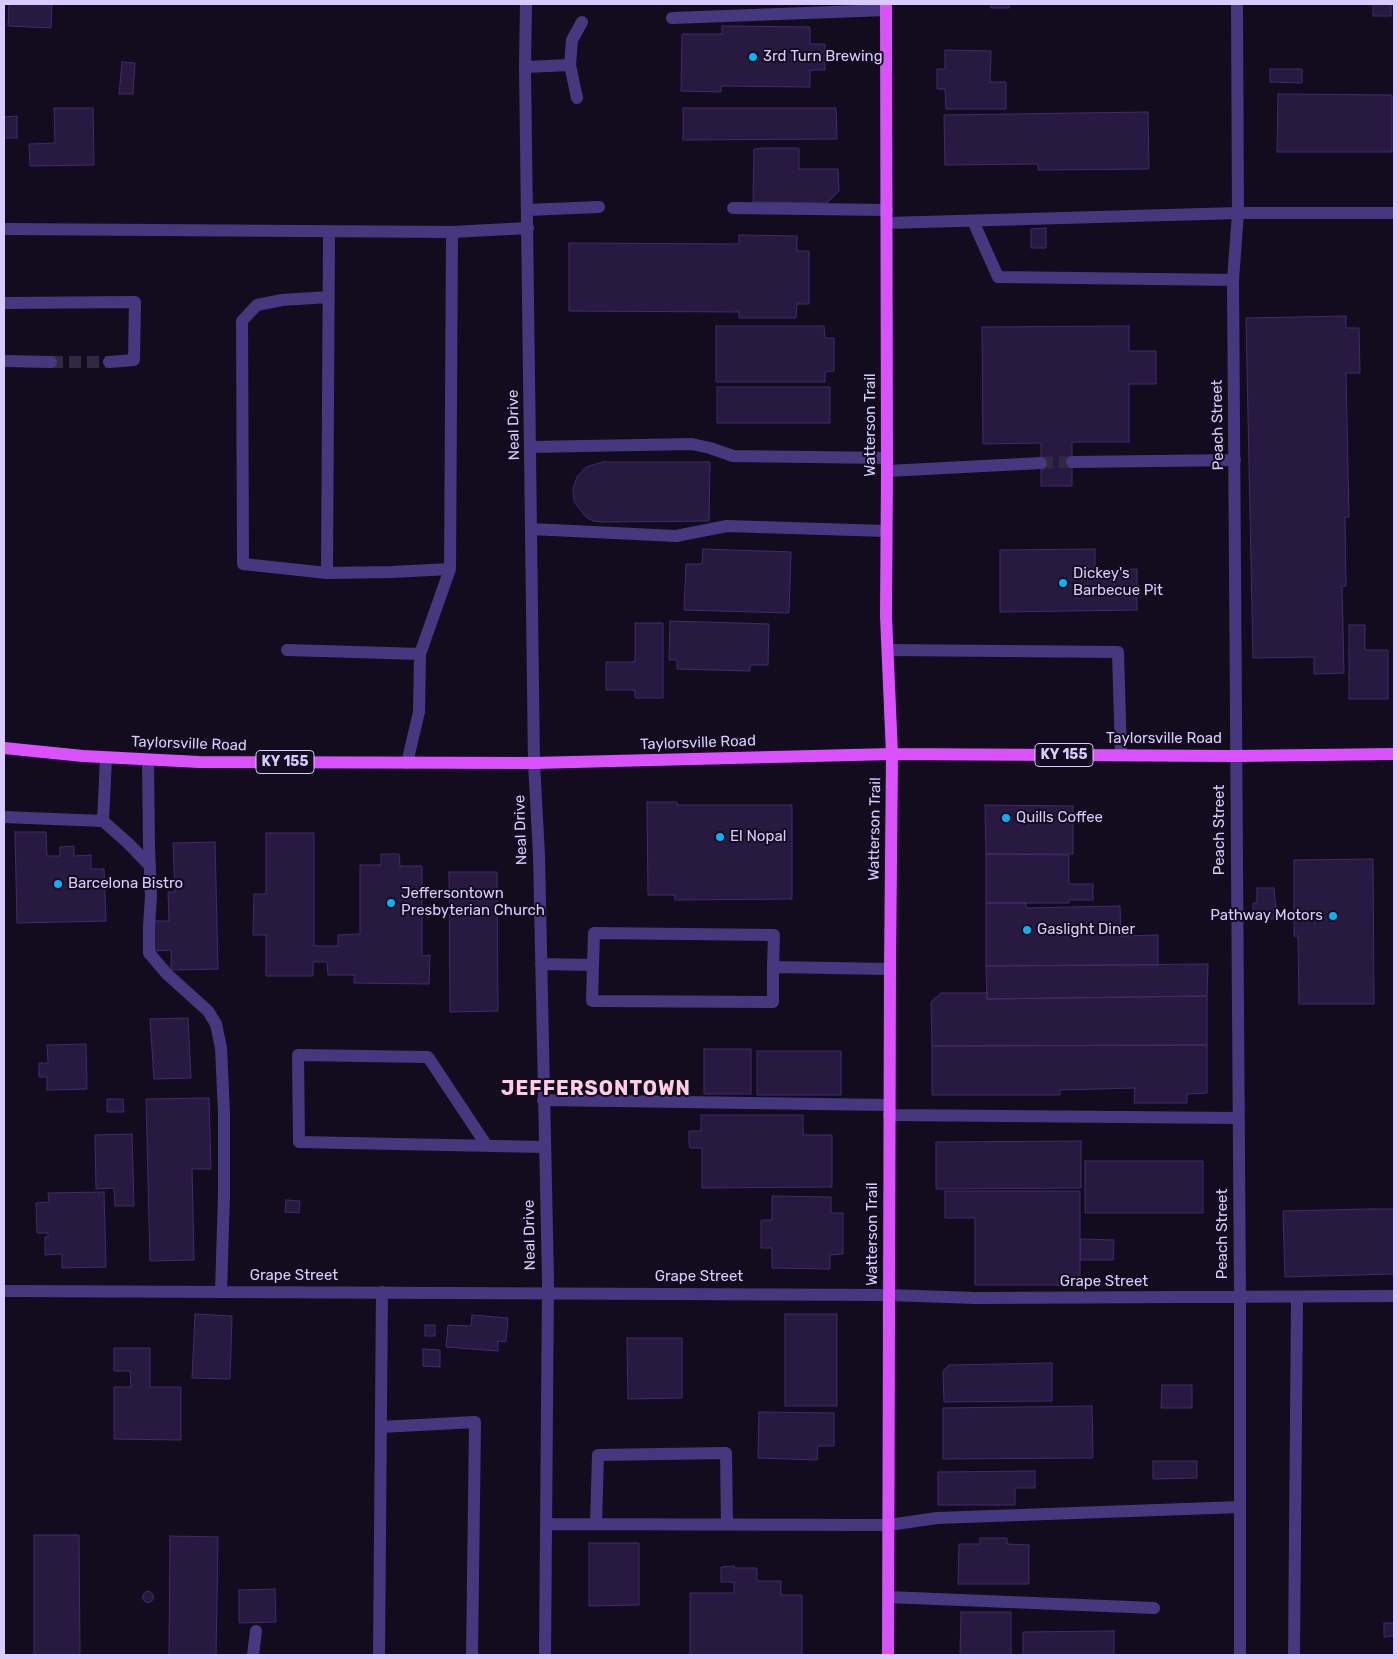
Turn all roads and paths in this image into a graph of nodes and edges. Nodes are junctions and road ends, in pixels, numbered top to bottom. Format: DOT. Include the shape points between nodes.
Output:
graph roads {
  1 [pos="526,4"];
  2 [pos="1237,4"];
  3 [pos="886,7"];
  4 [pos="672,18"];
  5 [pos="582,22"];
  6 [pos="570,65"];
  7 [pos="525,67"];
  8 [pos="576,98"];
  9 [pos="599,207"];
  10 [pos="733,208"];
  11 [pos="527,210"];
  12 [pos="1238,213"];
  13 [pos="1394,213"];
  14 [pos="887,216"];
  15 [pos="973,221"];
  16 [pos="528,228"];
  17 [pos="4,229"];
  18 [pos="328,232"];
  19 [pos="452,232"];
  20 [pos="1233,280"];
  21 [pos="328,298"];
  22 [pos="4,303"];
  23 [pos="4,361"];
  24 [pos="51,362"];
  25 [pos="109,362"];
  26 [pos="530,447"];
  27 [pos="886,458"];
  28 [pos="1235,460"];
  29 [pos="1072,462"];
  30 [pos="1041,463"];
  31 [pos="887,472"];
  32 [pos="532,529"];
  33 [pos="886,531"];
  34 [pos="450,569"];
  35 [pos="327,573"];
  36 [pos="288,650"];
  37 [pos="888,650"];
  38 [pos="420,654"];
  39 [pos="4,748"];
  40 [pos="892,754"];
  41 [pos="1394,754"];
  42 [pos="1121,755"];
  43 [pos="1235,756"];
  44 [pos="106,758"];
  45 [pos="148,760"];
  46 [pos="407,763"];
  47 [pos="534,763"];
  48 [pos="4,817"];
  49 [pos="103,822"];
  50 [pos="150,866"];
  51 [pos="541,964"];
  52 [pos="594,965"];
  53 [pos="773,967"];
  54 [pos="890,969"];
  55 [pos="543,1100"];
  56 [pos="889,1110"];
  57 [pos="1238,1118"];
  58 [pos="488,1146"];
  59 [pos="544,1147"];
  60 [pos="4,1291"];
  61 [pos="221,1292"];
  62 [pos="382,1292"];
  63 [pos="546,1292"];
  64 [pos="889,1295"];
  65 [pos="1394,1296"];
  66 [pos="1297,1297"];
  67 [pos="1240,1298"];
  68 [pos="381,1427"];
  69 [pos="1240,1507"];
  70 [pos="546,1524"];
  71 [pos="596,1524"];
  72 [pos="728,1525"];
  73 [pos="889,1525"];
  74 [pos="888,1597"];
  75 [pos="1154,1608"];
  76 [pos="256,1631"];
  77 [pos="253,1655"];
  78 [pos="379,1655"];
  79 [pos="472,1655"];
  80 [pos="545,1655"];
  81 [pos="888,1655"];
  82 [pos="1240,1655"];
  83 [pos="1294,1655"];
  1 -- 7 [label="street, Neal Drive"];
  2 -- 12 [label="street, Peach Street"];
  3 -- 4 [label="street"];
  3 -- 14 [label="main road, Watterson Trail"];
  5 -- 6 [label="street" via="572,40"];
  6 -- 7 [label="street"];
  6 -- 8 [label="street"];
  7 -- 11 [label="street, Neal Drive"];
  9 -- 11 [label="street"];
  10 -- 14 [label="street"];
  11 -- 16 [label="street, Neal Drive"];
  12 -- 13 [label="street"];
  12 -- 15 [label="street"];
  12 -- 20 [label="street, Peach Street"];
  14 -- 15 [label="street"];
  14 -- 27 [label="main road, Watterson Trail"];
  15 -- 20 [label="street" via="998,278"];
  16 -- 19 [label="street"];
  16 -- 26 [label="street, Neal Drive"];
  17 -- 18 [label="street"];
  18 -- 19 [label="street"];
  18 -- 21 [label="street"];
  19 -- 34 [label="street"];
  20 -- 28 [label="street, Peach Street"];
  21 -- 35 [label="street"];
  21 -- 35 [label="street" via="282,300 257,305 242,321 243,564"];
  22 -- 25 [label="street" via="135,302 134,360"];
  23 -- 24 [label="street"];
  26 -- 27 [label="street" via="692,444 733,456"];
  26 -- 32 [label="street, Neal Drive"];
  27 -- 31 [label="main road, Watterson Trail"];
  28 -- 29 [label="street"];
  28 -- 43 [label="street, Peach Street"];
  30 -- 31 [label="street"];
  31 -- 33 [label="main road, Watterson Trail"];
  32 -- 33 [label="street" via="676,536 727,526"];
  32 -- 47 [label="street, Neal Drive"];
  33 -- 37 [label="main road, Watterson Trail"];
  34 -- 35 [label="street"];
  34 -- 38 [label="street"];
  36 -- 38 [label="street"];
  37 -- 40 [label="main road, Watterson Trail"];
  37 -- 42 [label="street" via="1118,652"];
  38 -- 46 [label="street" via="419,712"];
  39 -- 44 [label="main road, Taylorsville Road / KY 155"];
  40 -- 42 [label="main road, Taylorsville Road / KY 155"];
  40 -- 47 [label="main road, Taylorsville Road / KY 155"];
  40 -- 54 [label="main road, Watterson Trail"];
  41 -- 43 [label="main road, Taylorsville Road / KY 155"];
  42 -- 43 [label="main road, Taylorsville Road / KY 155"];
  43 -- 57 [label="street, Peach Street"];
  44 -- 45 [label="main road, Taylorsville Road / KY 155"];
  44 -- 49 [label="street"];
  45 -- 46 [label="main road, Taylorsville Road / KY 155"];
  45 -- 50 [label="street"];
  46 -- 47 [label="main road, Taylorsville Road / KY 155"];
  47 -- 51 [label="street, Neal Drive"];
  48 -- 49 [label="street"];
  49 -- 50 [label="street"];
  50 -- 61 [label="street" via="150,953 167,974 208,1011 216,1024 221,1048 224,1140"];
  51 -- 52 [label="street"];
  51 -- 55 [label="street, Neal Drive"];
  52 -- 53 [label="street" via="594,933 774,936"];
  52 -- 53 [label="street" via="592,1001 773,1002"];
  53 -- 54 [label="street"];
  54 -- 56 [label="main road, Watterson Trail"];
  55 -- 56 [label="street"];
  55 -- 59 [label="street, Neal Drive"];
  56 -- 57 [label="street"];
  56 -- 64 [label="main road, Watterson Trail"];
  57 -- 67 [label="street, Peach Street"];
  58 -- 58 [label="street" via="299,1142 298,1055 428,1057"];
  58 -- 59 [label="street"];
  59 -- 63 [label="street, Neal Drive"];
  60 -- 61 [label="street, Grape Street"];
  61 -- 62 [label="street, Grape Street"];
  62 -- 63 [label="street, Grape Street"];
  62 -- 68 [label="street"];
  63 -- 64 [label="street, Grape Street"];
  63 -- 70 [label="street, Neal Drive"];
  64 -- 67 [label="street, Grape Street"];
  64 -- 73 [label="main road, Watterson Trail"];
  65 -- 66 [label="street, Grape Street"];
  66 -- 67 [label="street, Grape Street"];
  66 -- 83 [label="street"];
  67 -- 69 [label="street, Peach Street"];
  68 -- 78 [label="street"];
  68 -- 79 [label="street" via="475,1422"];
  69 -- 73 [label="street" via="937,1518"];
  69 -- 82 [label="street, Peach Street"];
  70 -- 71 [label="street"];
  70 -- 80 [label="street, Neal Drive"];
  71 -- 72 [label="street"];
  71 -- 72 [label="street" via="598,1455 726,1453"];
  72 -- 73 [label="street"];
  73 -- 74 [label="main road, Watterson Trail"];
  74 -- 75 [label="street"];
  74 -- 81 [label="main road, Watterson Trail"];
  76 -- 77 [label="street"];
}
